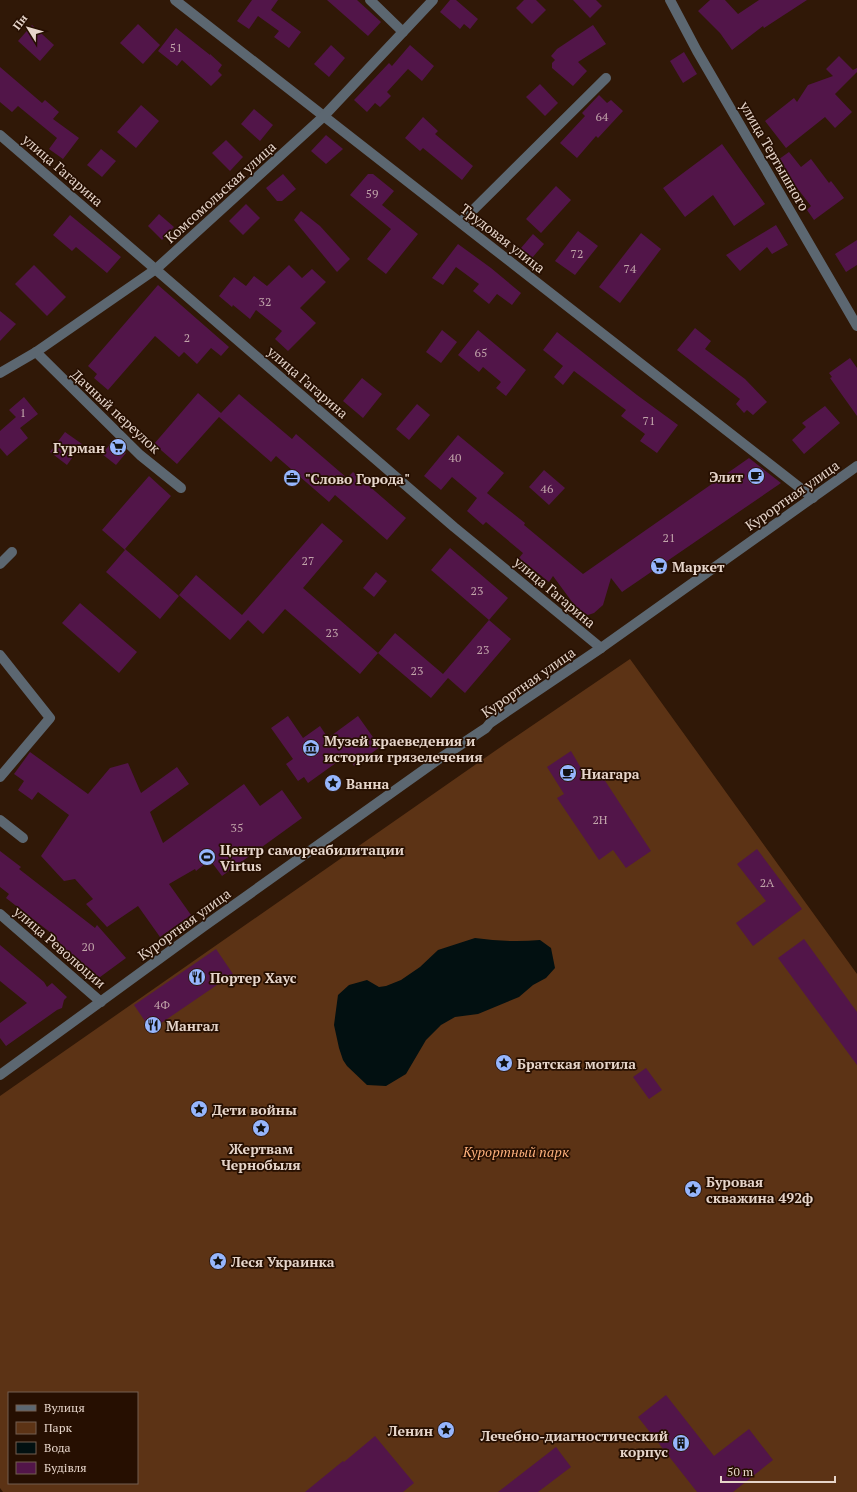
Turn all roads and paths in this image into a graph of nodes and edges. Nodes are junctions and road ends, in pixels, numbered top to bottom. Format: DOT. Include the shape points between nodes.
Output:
graph roads {
  1 [pos="175,0"];
  2 [pos="370,0"];
  3 [pos="433,0"];
  4 [pos="670,0"];
  5 [pos="403,32"];
  6 [pos="606,78"];
  7 [pos="323,117"];
  8 [pos="0,135"];
  9 [pos="461,222"];
  10 [pos="156,269"];
  11 [pos="857,326"];
  12 [pos="36,352"];
  13 [pos="0,373"];
  14 [pos="857,466"];
  15 [pos="181,488"];
  16 [pos="813,498"];
  17 [pos="12,552"];
  18 [pos="0,564"];
  19 [pos="600,648"];
  20 [pos="0,655"];
  21 [pos="0,777"];
  22 [pos="0,820"];
  23 [pos="23,838"];
  24 [pos="0,914"];
  25 [pos="101,1002"];
  26 [pos="0,1075"];
  1 -- 7 [label="street, Трудовая улица"];
  2 -- 5 [label="street"];
  3 -- 5 [label="street, Комсомольская улица"];
  4 -- 11 [label="street, улица Тертышного"];
  5 -- 7 [label="street, Комсомольская улица"];
  6 -- 9 [label="street"];
  7 -- 9 [label="street, Трудовая улица"];
  7 -- 10 [label="street, Комсомольская улица"];
  8 -- 10 [label="street, улица Гагарина"];
  9 -- 16 [label="street, Трудовая улица"];
  10 -- 12 [label="street, Комсомольская улица"];
  10 -- 19 [label="street, улица Гагарина" via="454,527"];
  12 -- 13 [label="street, Комсомольская улица"];
  12 -- 15 [label="street, Дачный переулок" via="140,455"];
  14 -- 16 [label="street, Курортная улица"];
  16 -- 19 [label="street, Курортная улица"];
  17 -- 18 [label="street"];
  19 -- 25 [label="street, Курортная улица" via="490,723"];
  20 -- 21 [label="street" via="50,718"];
  22 -- 23 [label="street"];
  24 -- 25 [label="street, улица Революции"];
  25 -- 26 [label="street, Курортная улица"];
}
